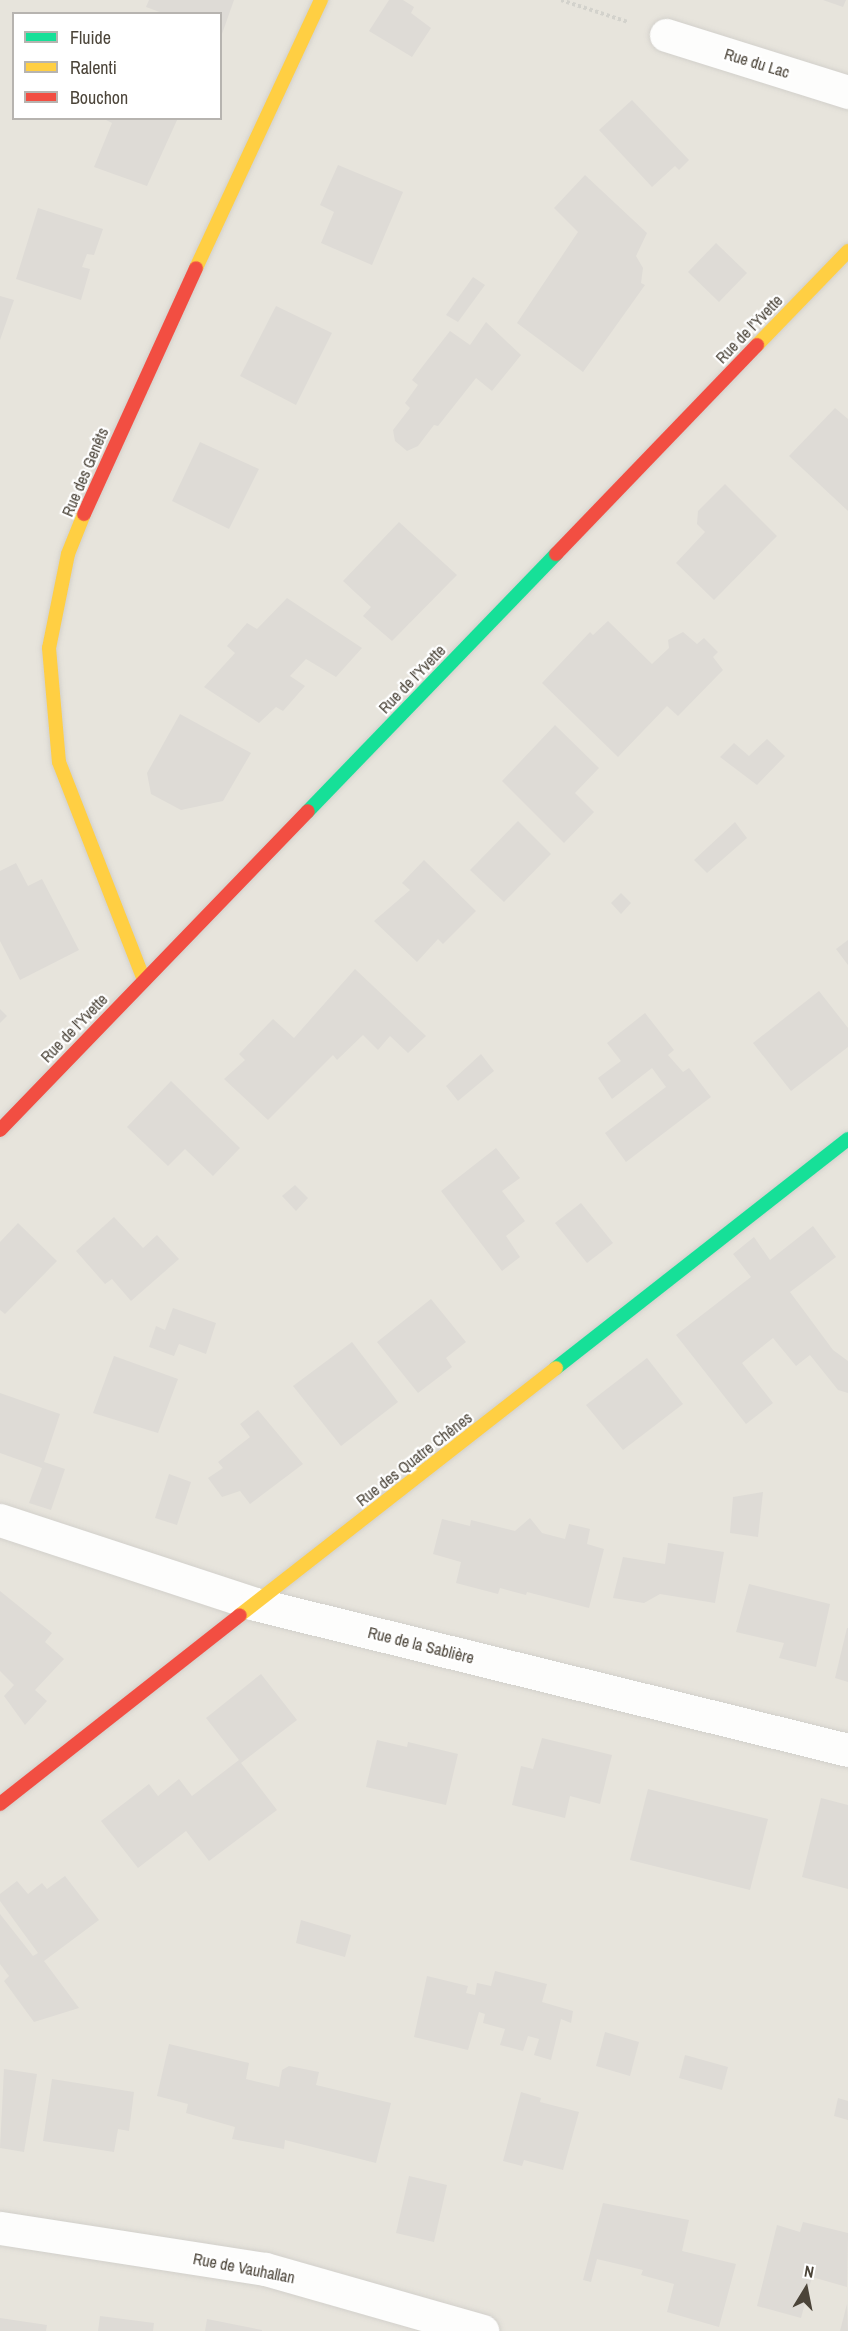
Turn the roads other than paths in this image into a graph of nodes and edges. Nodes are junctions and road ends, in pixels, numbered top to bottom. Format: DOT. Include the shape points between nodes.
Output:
graph roads {
  1 [pos="321,0"];
  2 [pos="666,35"];
  3 [pos="848,92"];
  4 [pos="848,251"];
  5 [pos="144,980"];
  6 [pos="0,1130"];
  7 [pos="848,1139"];
  8 [pos="0,1520"];
  9 [pos="255,1604"];
  10 [pos="848,1750"];
  11 [pos="0,1804"];
  12 [pos="0,2228"];
  13 [pos="482,2331"];
  1 -- 5 [label="street, Rue des Genêts" via="105,463 68,554 49,648 59,762"];
  2 -- 3 [label="street, Rue du Lac"];
  4 -- 5 [label="street, Rue de l'Yvette"];
  5 -- 6 [label="street, Rue de l'Yvette"];
  7 -- 9 [label="street, Rue des Quatre Chênes"];
  8 -- 9 [label="street, Rue de la Sablière"];
  9 -- 10 [label="street, Rue de la Sablière"];
  9 -- 11 [label="street, Rue des Quatre Chênes"];
  12 -- 13 [label="street, Rue de Vauhallan" via="265,2268"];
}
